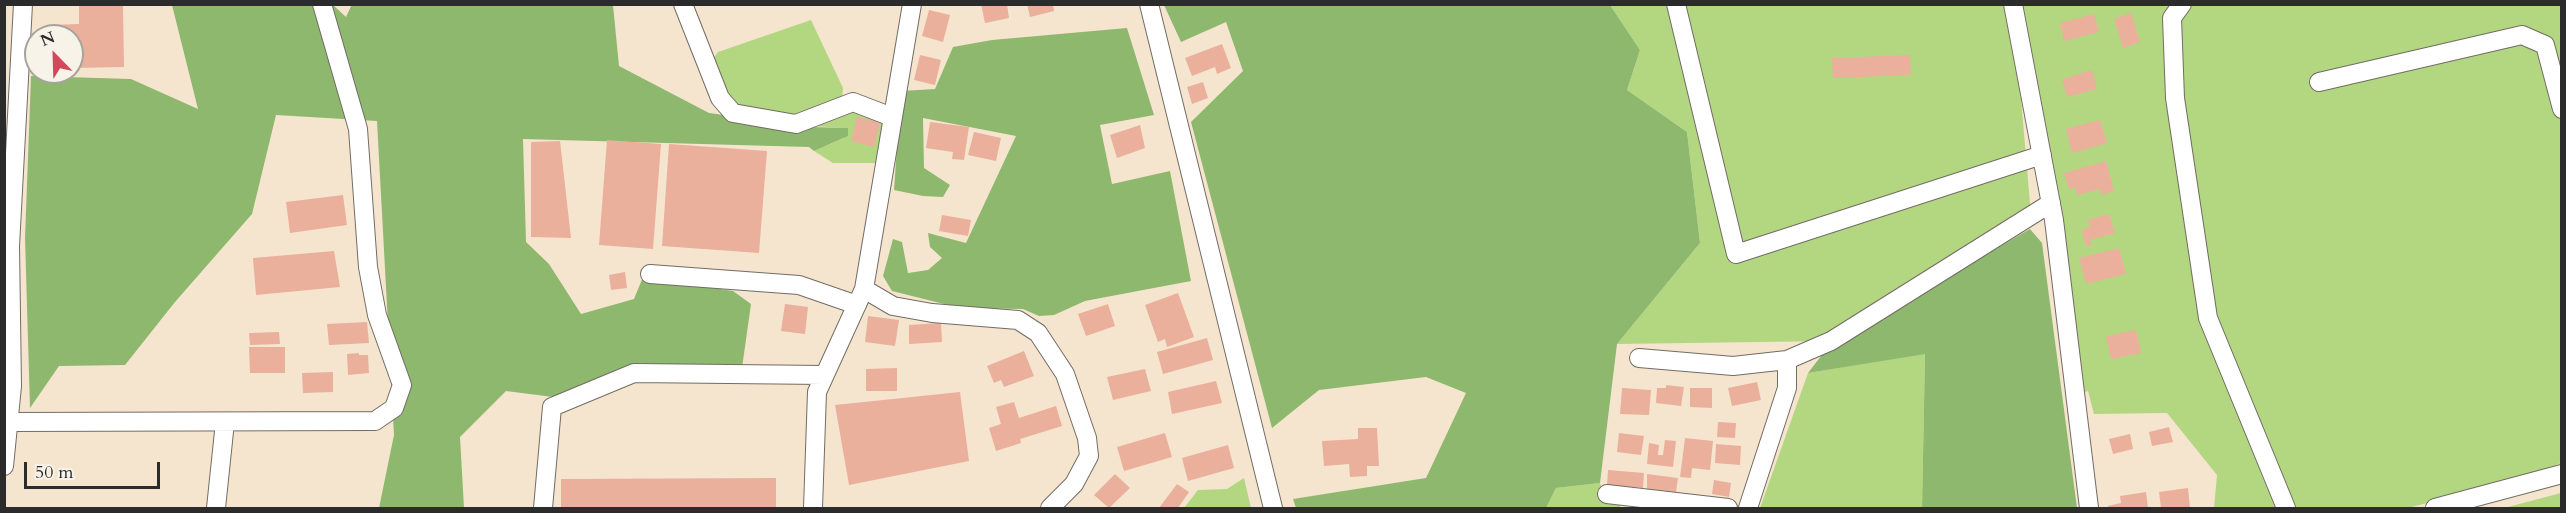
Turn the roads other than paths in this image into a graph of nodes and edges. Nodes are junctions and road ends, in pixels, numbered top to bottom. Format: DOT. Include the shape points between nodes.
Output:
graph roads {
  1 [pos="22,4"];
  2 [pos="322,4"];
  3 [pos="683,4"];
  4 [pos="912,4"];
  5 [pos="1149,4"];
  6 [pos="1676,4"];
  7 [pos="2013,4"];
  8 [pos="2182,4"];
  9 [pos="2319,82"];
  10 [pos="11,104"];
  11 [pos="2562,109"];
  12 [pos="892,117"];
  13 [pos="2042,155"];
  14 [pos="2050,203"];
  15 [pos="7,246"];
  16 [pos="650,274"];
  17 [pos="860,297"];
  18 [pos="1639,358"];
  19 [pos="1786,360"];
  20 [pos="824,375"];
  21 [pos="10,422"];
  22 [pos="225,422"];
  23 [pos="4,466"];
  24 [pos="2562,474"];
  25 [pos="1608,494"];
  26 [pos="216,508"];
  27 [pos="543,508"];
  28 [pos="813,508"];
  29 [pos="1050,508"];
  30 [pos="1273,508"];
  31 [pos="1728,508"];
  32 [pos="1748,508"];
  33 [pos="2090,508"];
  34 [pos="2286,508"];
  35 [pos="2435,508"];
  1 -- 10 [label="street"];
  2 -- 22 [label="street" via="358,129 368,267 377,315 402,386 394,408 375,421"];
  3 -- 12 [label="street" via="720,98 733,113 796,124 853,102"];
  4 -- 12 [label="street"];
  5 -- 30 [label="street"];
  6 -- 13 [label="street" via="1736,254"];
  7 -- 13 [label="street"];
  8 -- 34 [label="street" via="2172,18 2175,99 2208,318"];
  9 -- 11 [label="street" via="2522,35 2545,45"];
  10 -- 15 [label="street"];
  12 -- 17 [label="street"];
  13 -- 14 [label="street"];
  14 -- 19 [label="street" via="1831,341"];
  14 -- 33 [label="street"];
  15 -- 21 [label="street"];
  16 -- 17 [label="street" via="799,285"];
  17 -- 20 [label="street"];
  17 -- 29 [label="street" via="933,313 1018,320 1038,333 1065,374 1088,438 1089,456 1074,484"];
  18 -- 19 [label="street" via="1733,366"];
  19 -- 32 [label="street" via="1788,388"];
  20 -- 27 [label="street" via="634,373 552,407"];
  20 -- 28 [label="street" via="817,392"];
  21 -- 22 [label="street"];
  21 -- 23 [label="street"];
  22 -- 26 [label="street"];
  24 -- 35 [label="street"];
  25 -- 31 [label="street"];
}
